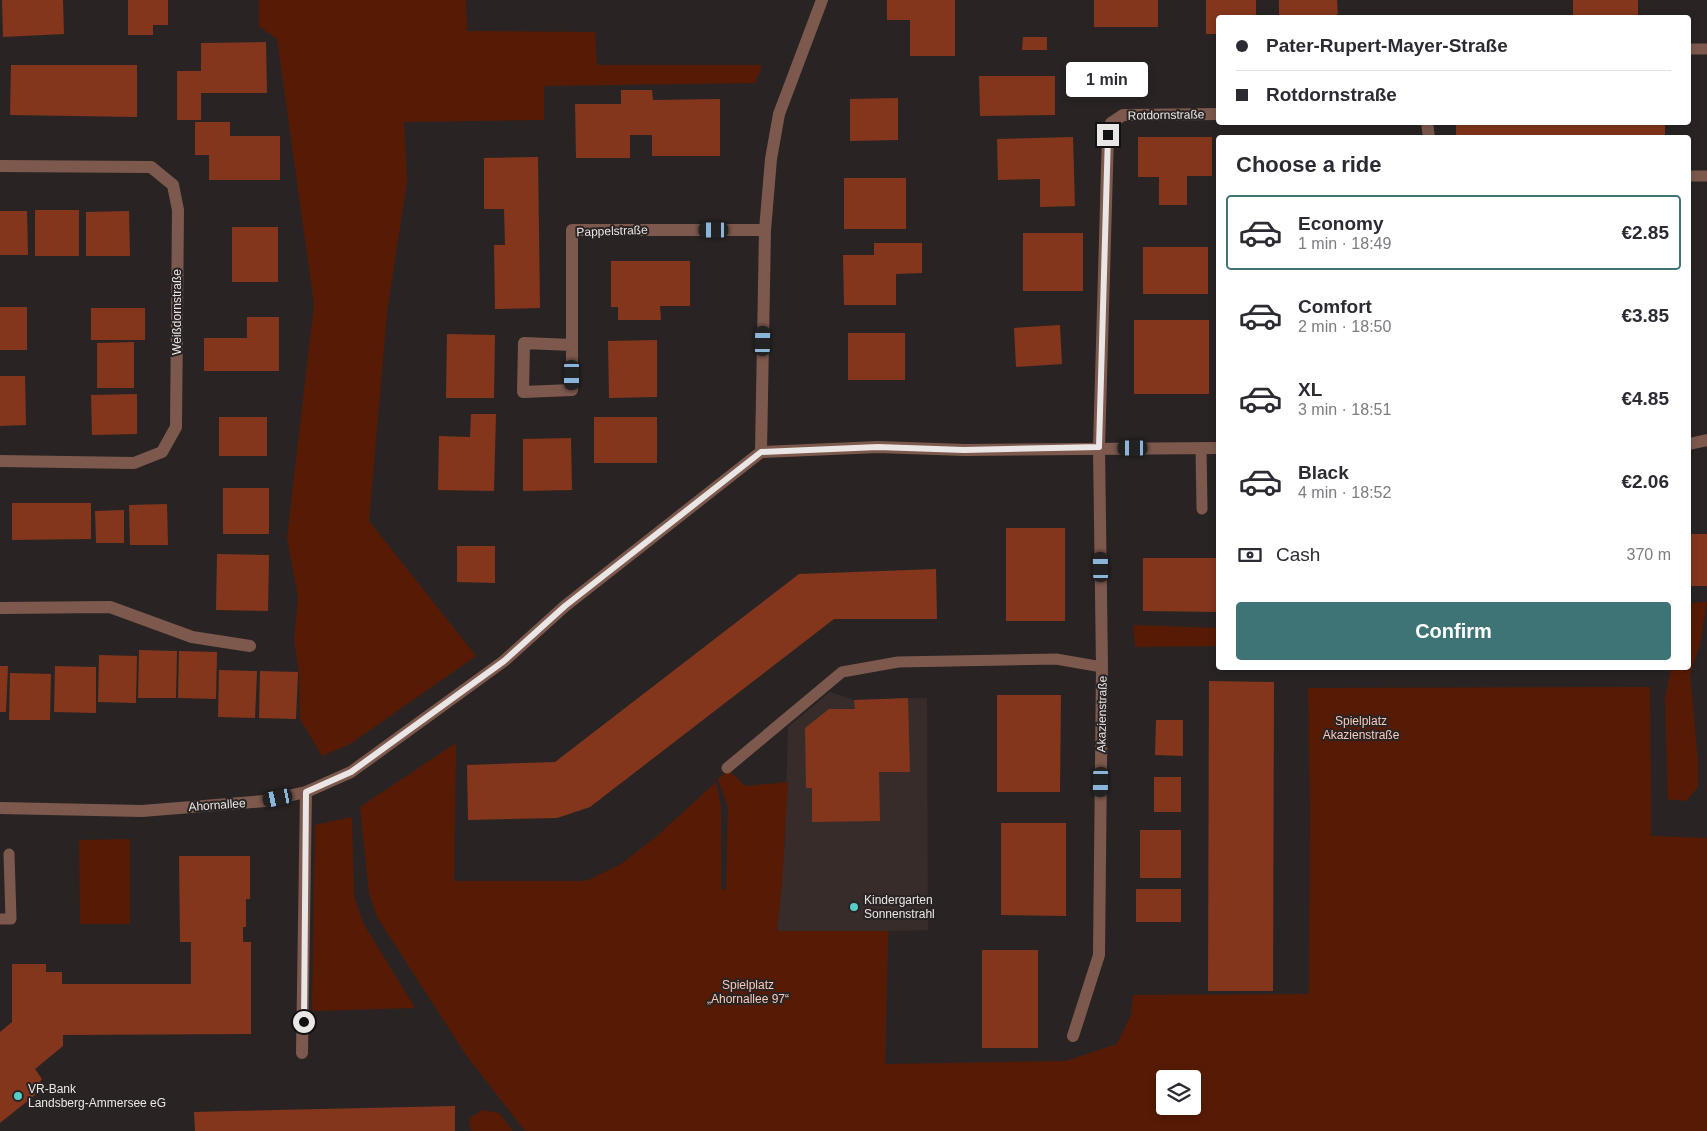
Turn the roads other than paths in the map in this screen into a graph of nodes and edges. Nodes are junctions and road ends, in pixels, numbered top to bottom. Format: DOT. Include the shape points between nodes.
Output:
graph roads {
  1 [pos="822,0"];
  2 [pos="1691,49"];
  3 [pos="1707,49"];
  4 [pos="1216,114"];
  5 [pos="0,166"];
  6 [pos="1691,176"];
  7 [pos="1707,176"];
  8 [pos="765,230"];
  9 [pos="572,345"];
  10 [pos="1707,440"];
  11 [pos="1691,444"];
  12 [pos="1099,447"];
  13 [pos="1201,448"];
  14 [pos="1216,448"];
  15 [pos="761,452"];
  16 [pos="0,461"];
  17 [pos="1202,509"];
  18 [pos="0,608"];
  19 [pos="250,646"];
  20 [pos="1102,666"];
  21 [pos="727,768"];
  22 [pos="306,792"];
  23 [pos="0,808"];
  24 [pos="9,854"];
  25 [pos="0,920"];
  26 [pos="1073,1036"];
  27 [pos="302,1053"];
  1 -- 8 [label="street" via="779,114 771,159"];
  2 -- 3 [label="lane"];
  4 -- 12 [label="street, Rotdornstraße" via="1123,115 1112,123 1108,135"];
  5 -- 16 [label="street, Weißdornstraße" via="151,167 173,185 178,210 176,427 162,452 134,463"];
  6 -- 7 [label="lane"];
  8 -- 9 [label="street, Pappelstraße" via="572,230"];
  8 -- 15 [label="street"];
  9 -- 9 [label="street, Pappelstraße" via="572,390 523,392 524,343"];
  10 -- 11 [label="street"];
  12 -- 13 [label="street"];
  12 -- 15 [label="street" via="964,450 878,447"];
  12 -- 20 [label="street, Akazienstraße"];
  13 -- 14 [label="street"];
  13 -- 17 [label="lane"];
  15 -- 22 [label="street, Ahornallee" via="565,606 504,661 351,772"];
  18 -- 19 [label="street" via="110,607 192,637"];
  20 -- 21 [label="lane" via="1056,659 898,662 842,672"];
  20 -- 26 [label="street, Akazienstraße" via="1098,955"];
  22 -- 23 [label="street, Ahornallee" via="265,801 142,811"];
  22 -- 27 [label="street"];
  24 -- 25 [label="lane" via="11,919"];
}
